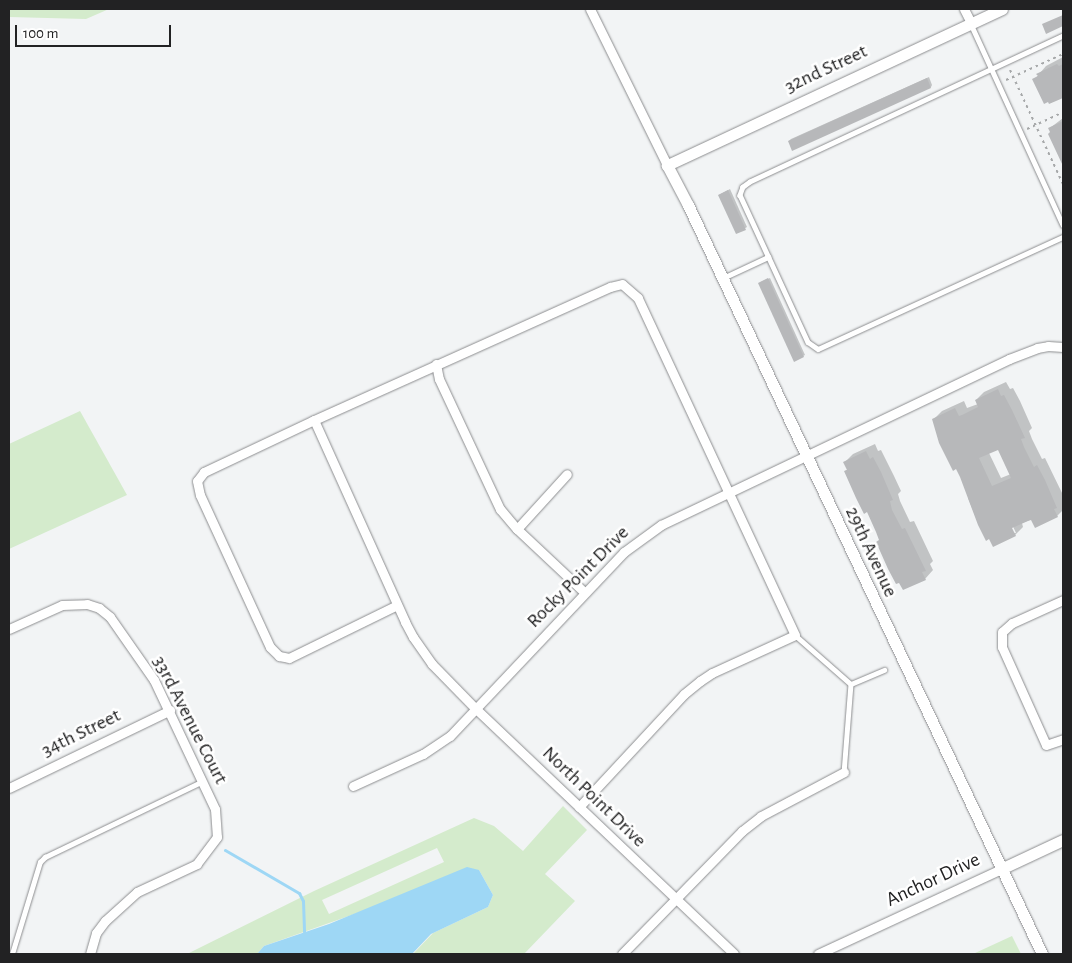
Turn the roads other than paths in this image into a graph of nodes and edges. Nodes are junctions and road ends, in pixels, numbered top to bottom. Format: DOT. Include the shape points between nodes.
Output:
graph roads {
  1 [pos="590,9"];
  2 [pos="964,9"];
  3 [pos="1002,9"];
  4 [pos="970,23"];
  5 [pos="1063,36"];
  6 [pos="992,69"];
  7 [pos="667,165"];
  8 [pos="1063,225"];
  9 [pos="1063,237"];
  10 [pos="768,257"];
  11 [pos="722,278"];
  12 [pos="1063,348"];
  13 [pos="436,364"];
  14 [pos="314,420"];
  15 [pos="804,455"];
  16 [pos="567,474"];
  17 [pos="727,492"];
  18 [pos="517,529"];
  19 [pos="584,592"];
  20 [pos="1063,600"];
  21 [pos="397,604"];
  22 [pos="9,629"];
  23 [pos="795,635"];
  24 [pos="884,670"];
  25 [pos="851,684"];
  26 [pos="475,708"];
  27 [pos="170,710"];
  28 [pos="1063,738"];
  29 [pos="844,772"];
  30 [pos="204,781"];
  31 [pos="354,786"];
  32 [pos="9,788"];
  33 [pos="579,807"];
  34 [pos="1063,840"];
  35 [pos="1001,869"];
  36 [pos="675,898"];
  37 [pos="12,954"];
  38 [pos="90,954"];
  39 [pos="622,954"];
  40 [pos="734,954"];
  41 [pos="818,954"];
  42 [pos="1042,954"];
  1 -- 7 [label="street"];
  2 -- 4 [label="street"];
  3 -- 4 [label="street, 32nd Street"];
  4 -- 6 [label="lane"];
  4 -- 7 [label="street, 32nd Street"];
  5 -- 6 [label="lane"];
  6 -- 8 [label="lane"];
  6 -- 10 [label="lane" via="750,182 740,195"];
  7 -- 11 [label="street, 29th Avenue"];
  9 -- 10 [label="lane" via="818,349 808,342"];
  10 -- 11 [label="lane"];
  11 -- 15 [label="street, 29th Avenue"];
  12 -- 15 [label="street, Rocky Point Drive" via="1037,348"];
  13 -- 14 [label="street"];
  13 -- 17 [label="street" via="622,284 638,298"];
  13 -- 18 [label="street" via="439,379 492,494 506,518"];
  14 -- 21 [label="street, North Point Drive"];
  14 -- 21 [label="street" via="204,472 197,481 200,495 270,647 279,656 289,658"];
  15 -- 17 [label="street, Rocky Point Drive"];
  15 -- 35 [label="street, 29th Avenue"];
  16 -- 18 [label="street"];
  17 -- 19 [label="street, Rocky Point Drive" via="660,525 641,538"];
  17 -- 23 [label="street"];
  18 -- 19 [label="street"];
  19 -- 26 [label="street, Rocky Point Drive"];
  20 -- 28 [label="street" via="1012,623 1002,632 1002,647 1046,745"];
  21 -- 26 [label="street, North Point Drive" via="413,638 432,664"];
  22 -- 27 [label="street, 33rd Avenue Court" via="62,605 87,604 99,608 120,629"];
  23 -- 25 [label="lane"];
  23 -- 33 [label="street" via="700,681 684,694"];
  24 -- 25 [label="lane"];
  25 -- 29 [label="lane"];
  26 -- 31 [label="street, Rocky Point Drive" via="437,747"];
  26 -- 33 [label="street, North Point Drive"];
  27 -- 30 [label="street, 33rd Avenue Court"];
  27 -- 32 [label="street, 34th Street"];
  29 -- 36 [label="street" via="761,816 723,848"];
  30 -- 37 [label="lane" via="45,857 40,862"];
  30 -- 38 [label="street, 33rd Avenue Court" via="215,809 217,838 197,864 137,892 104,920"];
  33 -- 36 [label="street, North Point Drive"];
  34 -- 35 [label="street, Anchor Drive"];
  35 -- 41 [label="street, Anchor Drive"];
  35 -- 42 [label="street, 29th Avenue"];
  36 -- 39 [label="street"];
  36 -- 40 [label="street, North Point Drive"];
}
